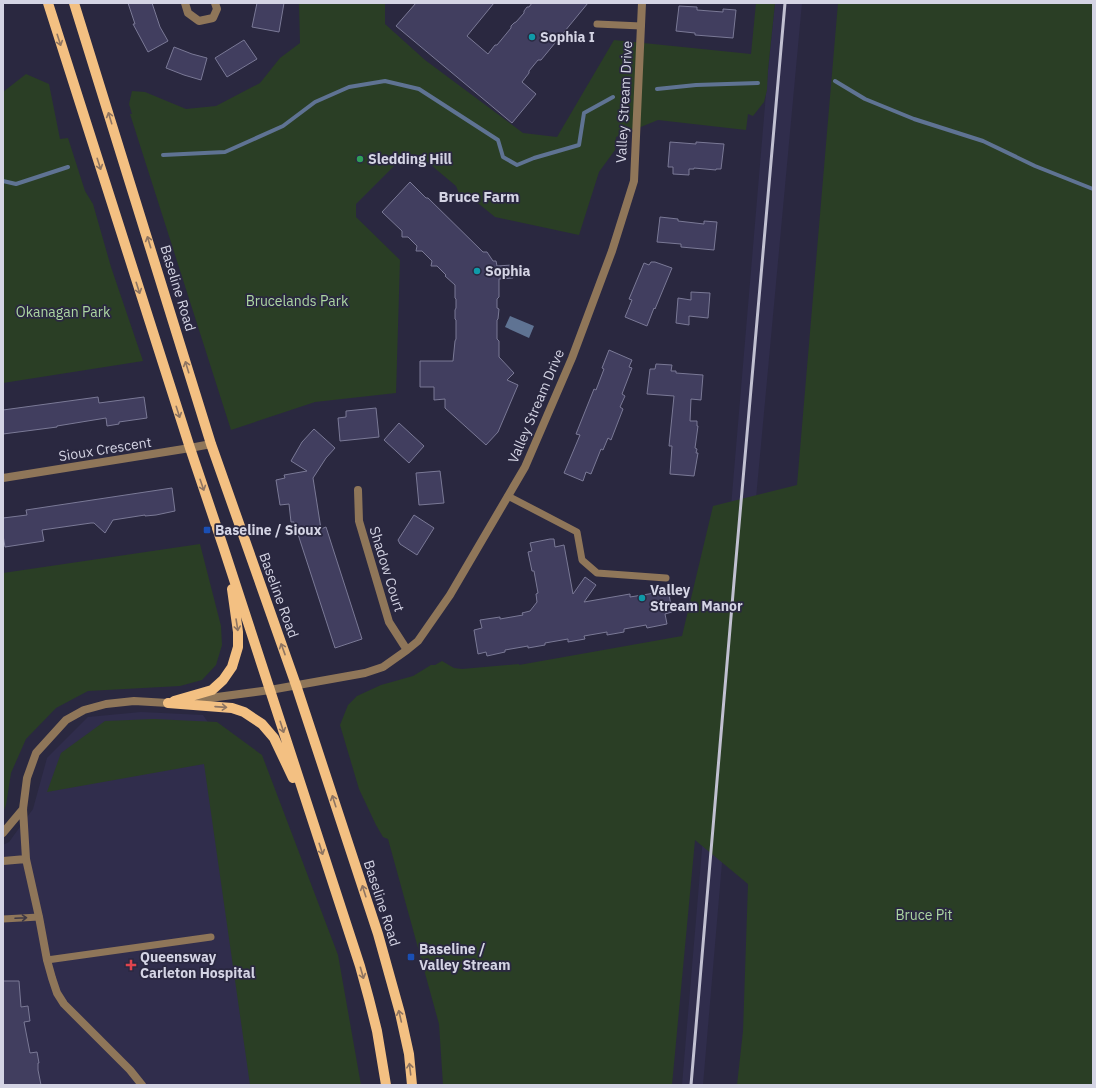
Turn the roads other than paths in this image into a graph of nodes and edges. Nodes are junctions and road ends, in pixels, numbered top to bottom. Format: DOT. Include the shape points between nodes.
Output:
graph roads {
  1 [pos="48,3"];
  2 [pos="74,3"];
  3 [pos="185,3"];
  4 [pos="215,3"];
  5 [pos="642,3"];
  6 [pos="597,24"];
  7 [pos="641,26"];
  8 [pos="211,444"];
  9 [pos="190,448"];
  10 [pos="3,478"];
  11 [pos="358,490"];
  12 [pos="508,496"];
  13 [pos="227,559"];
  14 [pos="666,578"];
  15 [pos="407,650"];
  16 [pos="296,685"];
  17 [pos="270,690"];
  18 [pos="168,703"];
  19 [pos="23,809"];
  20 [pos="309,812"];
  21 [pos="3,833"];
  22 [pos="26,858"];
  23 [pos="3,861"];
  24 [pos="39,917"];
  25 [pos="3,918"];
  26 [pos="211,937"];
  27 [pos="47,960"];
  28 [pos="142,1085"];
  29 [pos="386,1085"];
  30 [pos="412,1085"];
  1 -- 9 [label="main road, one-way"];
  8 -- 2 [label="main road, Baseline Road, one-way"];
  3 -- 4 [label="street" via="188,13 200,21 213,18 217,9"];
  5 -- 7 [label="street, Valley Stream Drive"];
  6 -- 7 [label="lane"];
  7 -- 12 [label="street, Valley Stream Drive" via="634,181 612,251 572,358 525,467"];
  8 -- 9 [label="street, Sioux Crescent"];
  16 -- 8 [label="main road, Baseline Road, one-way"];
  9 -- 10 [label="street, Sioux Crescent"];
  9 -- 13 [label="main road, one-way"];
  11 -- 15 [label="street, Shadow Court" via="359,521 390,622"];
  12 -- 14 [label="lane" via="577,532 582,560 597,573"];
  12 -- 15 [label="street, Valley Stream Drive" via="450,595 418,641"];
  13 -- 17 [label="main road"];
  13 -- 18 [label="main road, one-way" via="238,632 238,647 232,667 212,690"];
  15 -- 16 [label="street, Valley Stream Drive" via="383,667 365,673"];
  16 -- 17 [label="street, Valley Stream Drive"];
  30 -- 16 [label="main road, Baseline Road, one-way" via="408,1054 390,976"];
  17 -- 18 [label="street, Valley Stream Drive"];
  17 -- 20 [label="main road, one-way"];
  18 -- 19 [label="street, Valley Stream Drive" via="134,701 106,704 84,710 66,720 36,753 27,778"];
  18 -- 20 [label="main road, one-way" via="232,708 244,712 262,724 274,738"];
  19 -- 21 [label="street"];
  19 -- 22 [label="street, Valley Stream Drive"];
  20 -- 29 [label="main road, one-way" via="360,966 377,1031"];
  22 -- 23 [label="street"];
  22 -- 24 [label="street, Valley Stream Drive"];
  25 -- 24 [label="lane, one-way"];
  24 -- 27 [label="street, Valley Stream Drive"];
  26 -- 27 [label="lane"];
  27 -- 28 [label="street, Valley Stream Drive" via="57,992 64,1004 126,1065"];
}
